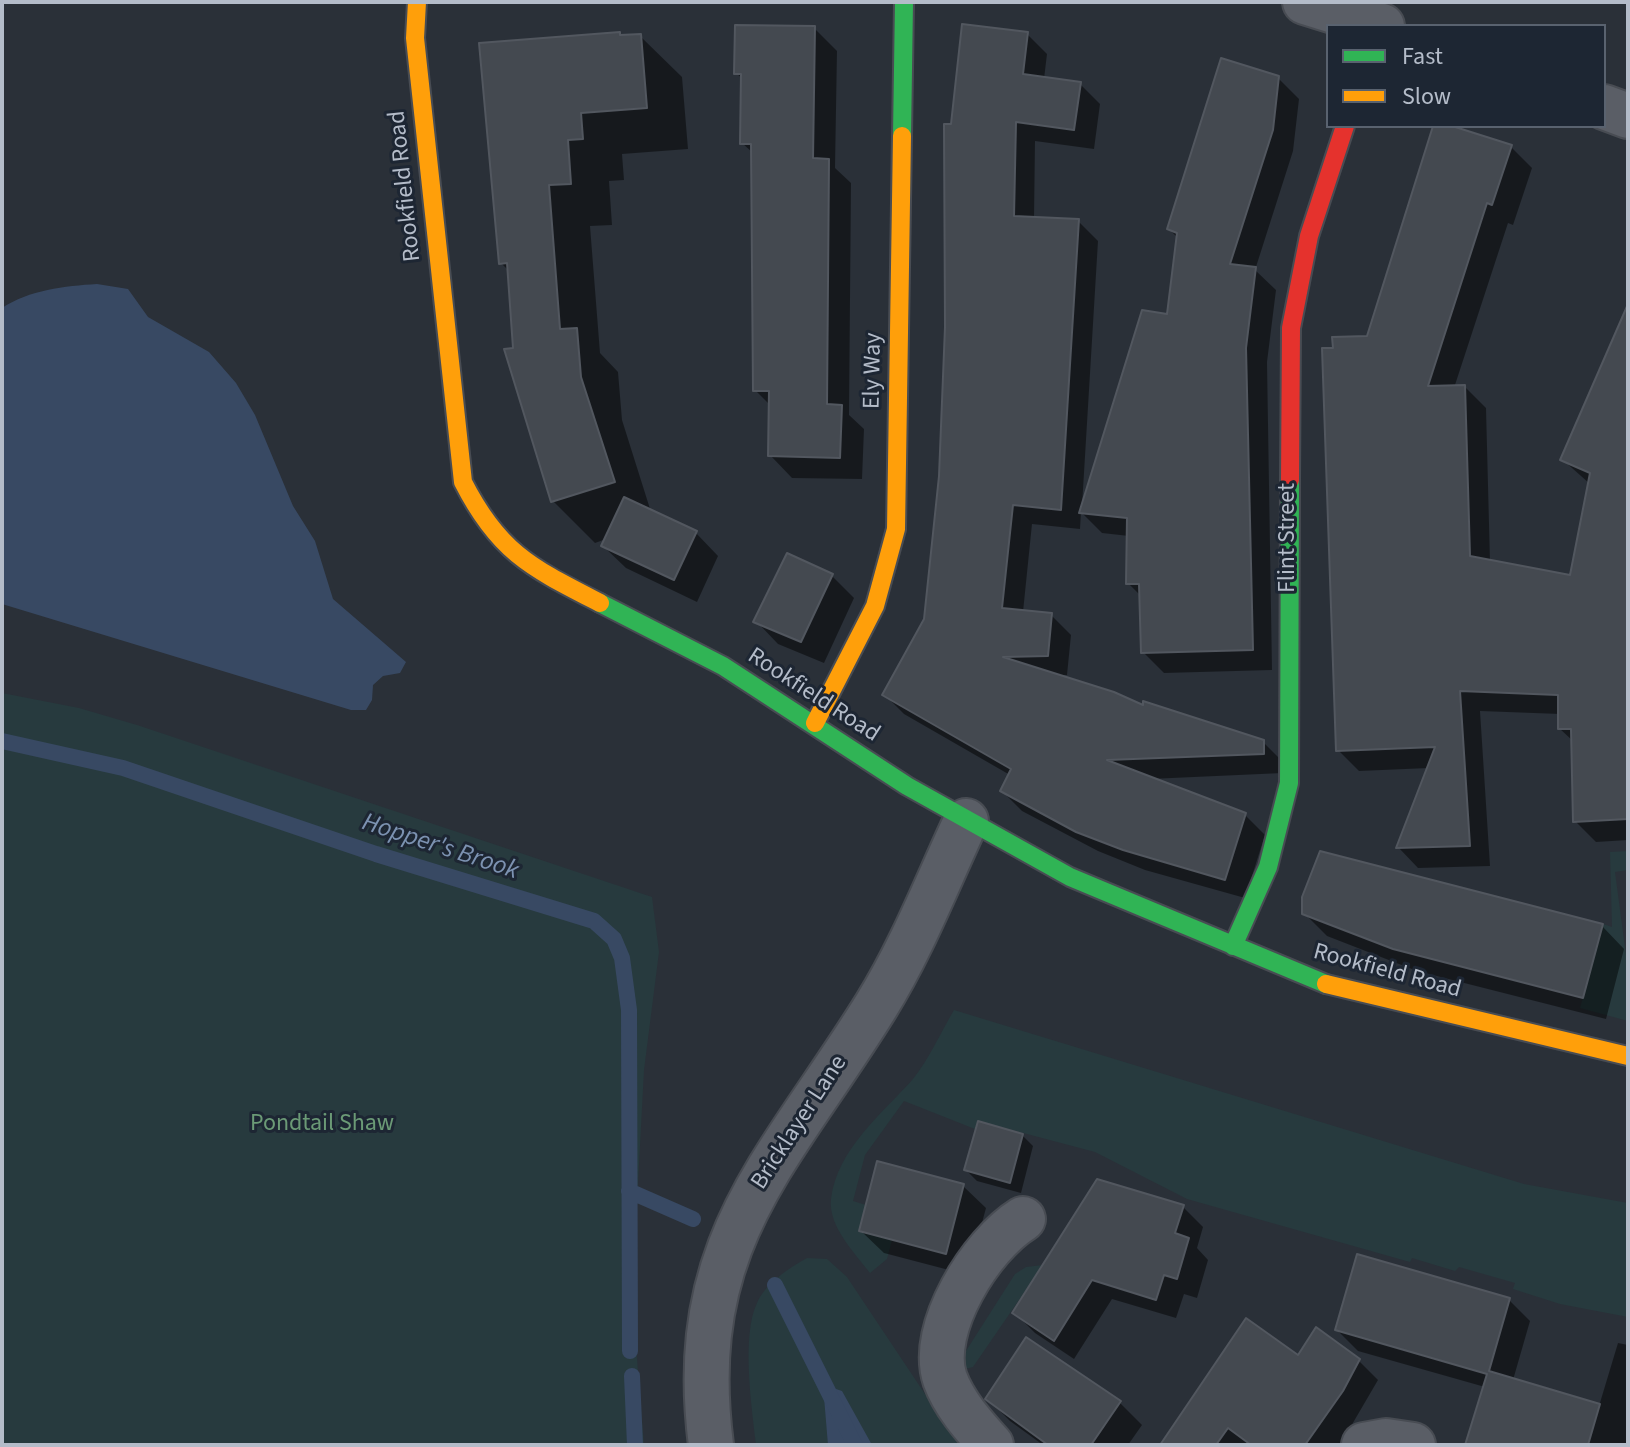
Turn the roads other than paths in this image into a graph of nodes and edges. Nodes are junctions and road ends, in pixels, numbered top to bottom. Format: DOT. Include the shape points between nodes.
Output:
graph roads {
  1 [pos="417,2"];
  2 [pos="904,2"];
  3 [pos="1305,2"];
  4 [pos="1374,24"];
  5 [pos="1606,108"];
  6 [pos="1628,116"];
  7 [pos="1344,128"];
  8 [pos="815,723"];
  9 [pos="966,821"];
  10 [pos="1233,946"];
  11 [pos="1628,1056"];
  12 [pos="1023,1219"];
  13 [pos="711,1445"];
  14 [pos="991,1445"];
  15 [pos="1364,1445"];
  16 [pos="1413,1445"];
  1 -- 8 [label="street, Rookfield Road" via="415,38 458,459 470,500 497,538 532,568 688,646"];
  2 -- 8 [label="street, Ely Way" via="896,529 892,561 870,621"];
  3 -- 4 [label="street"];
  5 -- 6 [label="street"];
  7 -- 10 [label="street, Flint Street" via="1309,236 1291,328 1285,817 1271,868"];
  8 -- 9 [label="street, Rookfield Road"];
  9 -- 10 [label="street, Rookfield Road" via="1070,877"];
  9 -- 13 [label="street, Bricklayer Lane" via="894,975 773,1159 728,1251 715,1286 705,1351"];
  10 -- 11 [label="street, Rookfield Road" via="1335,987"];
  12 -- 14 [label="street" via="1006,1230 966,1283 951,1313 941,1356 957,1401"];
  15 -- 16 [label="street"];
}
